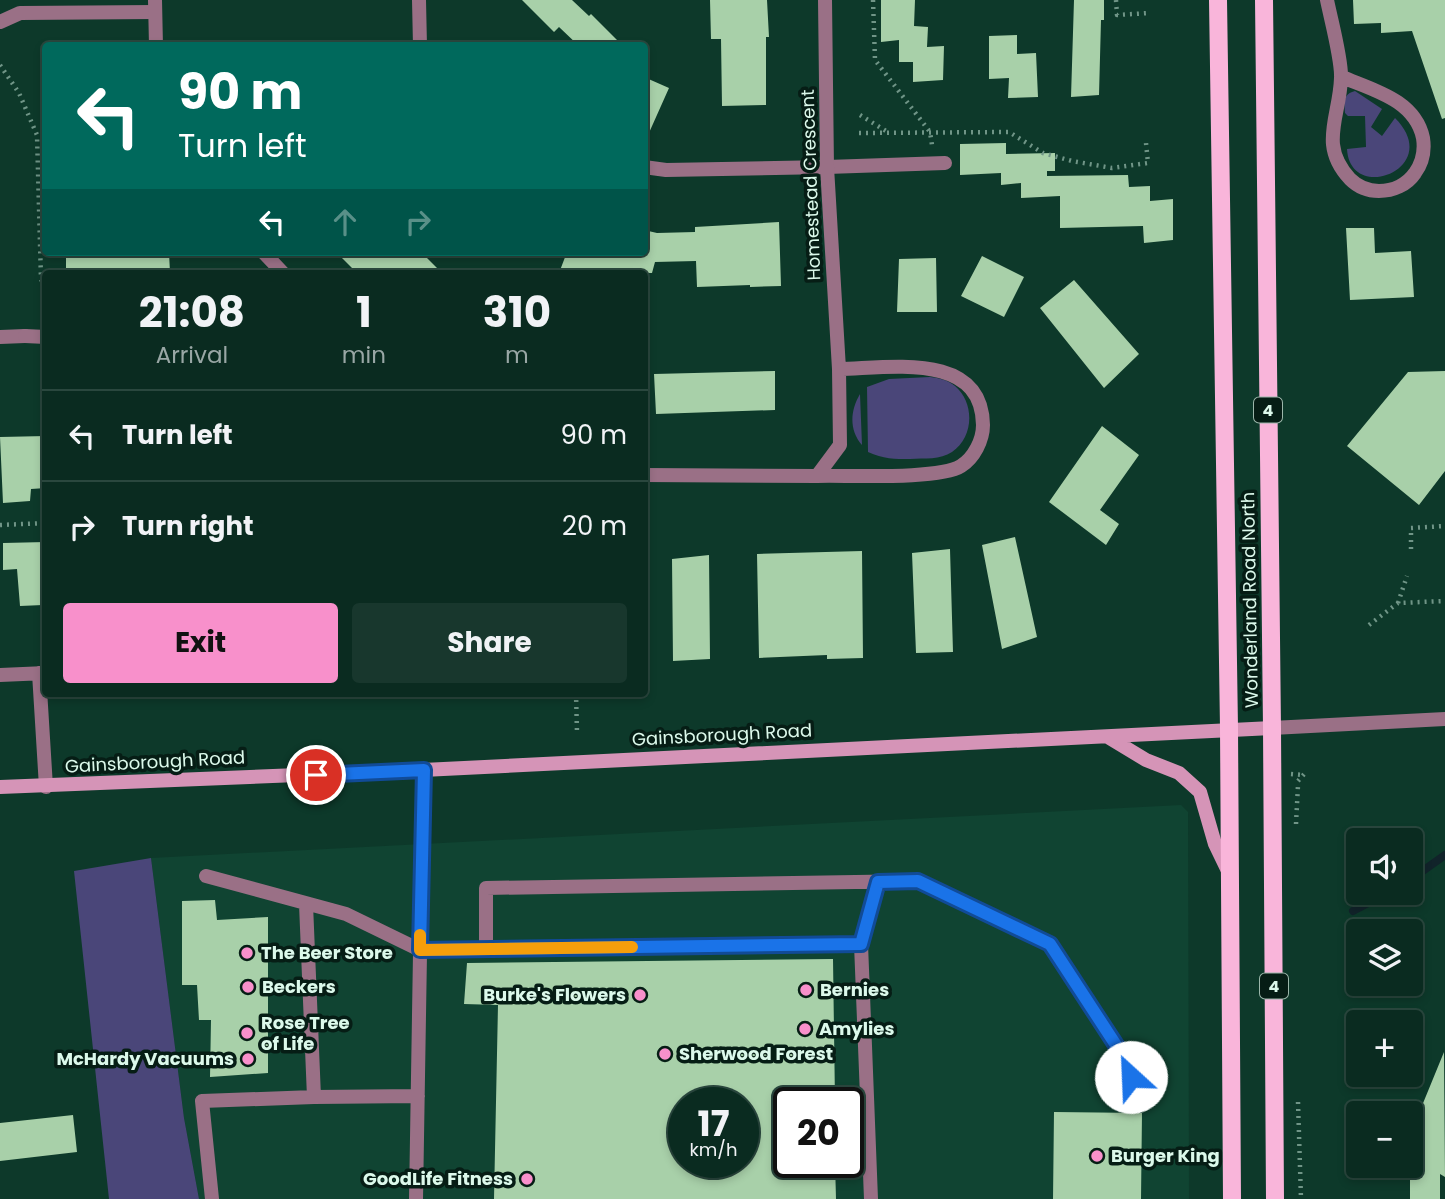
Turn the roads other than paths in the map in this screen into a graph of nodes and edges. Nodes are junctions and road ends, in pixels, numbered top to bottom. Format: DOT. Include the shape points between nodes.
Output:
graph roads {
  1 [pos="419,0"];
  2 [pos="825,0"];
  3 [pos="1218,0"];
  4 [pos="1264,0"];
  5 [pos="1327,0"];
  6 [pos="155,6"];
  7 [pos="0,22"];
  8 [pos="156,42"];
  9 [pos="421,42"];
  10 [pos="1342,77"];
  11 [pos="940,163"];
  12 [pos="827,167"];
  13 [pos="648,168"];
  14 [pos="267,256"];
  15 [pos="281,270"];
  16 [pos="0,337"];
  17 [pos="42,337"];
  18 [pos="839,369"];
  19 [pos="648,475"];
  20 [pos="817,476"];
  21 [pos="42,673"];
  22 [pos="0,675"];
  23 [pos="43,697"];
  24 [pos="1445,719"];
  25 [pos="1272,727"];
  26 [pos="1229,729"];
  27 [pos="1108,737"];
  28 [pos="424,770"];
  29 [pos="0,787"];
  30 [pos="46,787"];
  31 [pos="206,876"];
  32 [pos="1230,877"];
  33 [pos="878,882"];
  34 [pos="306,904"];
  35 [pos="861,944"];
  36 [pos="486,949"];
  37 [pos="420,950"];
  38 [pos="1131,1077"];
  39 [pos="418,1096"];
  40 [pos="314,1097"];
  41 [pos="212,1199"];
  42 [pos="416,1199"];
  43 [pos="871,1199"];
  44 [pos="1232,1199"];
  45 [pos="1275,1199"];
  1 -- 9 [label="street"];
  2 -- 12 [label="street, Homestead Crescent"];
  3 -- 26 [label="main road, Wonderland Road North"];
  4 -- 25 [label="main road, Wonderland Road North / 4"];
  5 -- 10 [label="street"];
  6 -- 7 [label="street" via="20,13"];
  6 -- 8 [label="street"];
  10 -- 10 [label="street" via="1389,97 1414,118 1424,144 1423,160 1403,185 1371,191 1343,172 1332,145"];
  11 -- 12 [label="street"];
  12 -- 13 [label="street"];
  12 -- 18 [label="street, Homestead Crescent"];
  14 -- 15 [label="street"];
  16 -- 17 [label="street"];
  18 -- 20 [label="street, Homestead Crescent" via="840,445"];
  18 -- 20 [label="street" via="932,368 962,379 976,393 983,412 983,434 975,453 961,467 936,474"];
  19 -- 20 [label="street"];
  21 -- 22 [label="street"];
  23 -- 30 [label="street"];
  24 -- 25 [label="street, Gainsborough Road"];
  25 -- 26 [label="main road, Gainsborough Road"];
  25 -- 45 [label="main road, Wonderland Road North / 4"];
  26 -- 27 [label="main road, Gainsborough Road"];
  26 -- 32 [label="main road, Wonderland Road North"];
  27 -- 28 [label="main road, Gainsborough Road"];
  27 -- 32 [label="main road" via="1179,773 1200,792"];
  28 -- 30 [label="main road, Gainsborough Road"];
  28 -- 37 [label="street"];
  29 -- 30 [label="main road, Gainsborough Road"];
  31 -- 34 [label="street"];
  32 -- 44 [label="main road, Wonderland Road North"];
  33 -- 35 [label="street"];
  33 -- 36 [label="street" via="486,888"];
  33 -- 38 [label="street" via="918,881 1050,944 1129,1065"];
  34 -- 37 [label="street" via="346,914"];
  34 -- 40 [label="street"];
  35 -- 36 [label="street"];
  35 -- 43 [label="street"];
  36 -- 37 [label="street"];
  37 -- 39 [label="street"];
  39 -- 40 [label="street"];
  39 -- 42 [label="street"];
  40 -- 41 [label="street" via="202,1101"];
}
